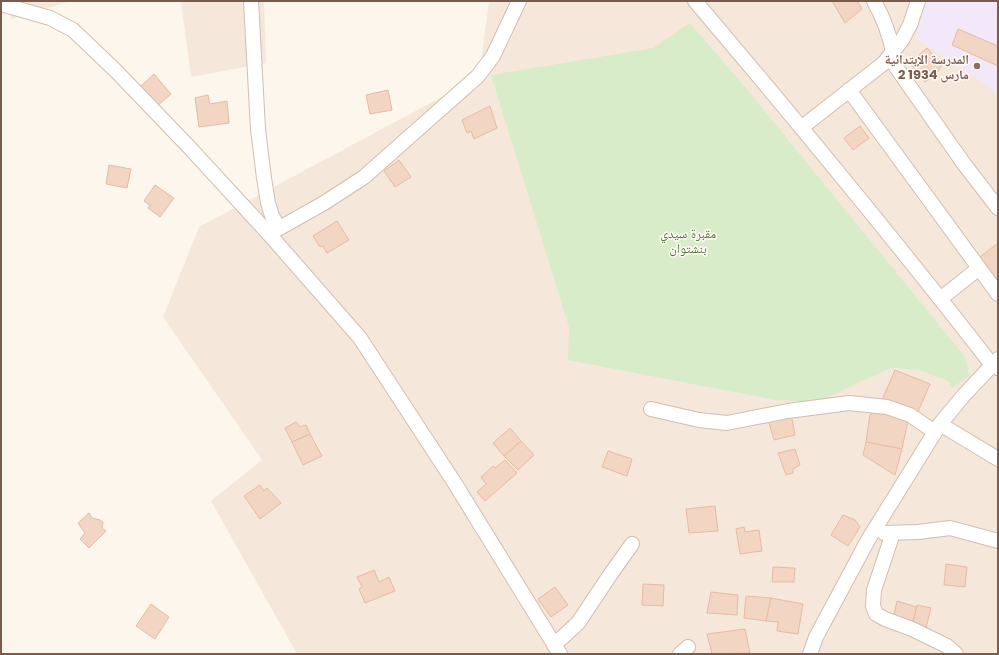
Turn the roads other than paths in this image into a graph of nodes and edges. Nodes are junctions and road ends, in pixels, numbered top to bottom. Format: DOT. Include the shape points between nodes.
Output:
graph roads {
  1 [pos="251,1"];
  2 [pos="519,1"];
  3 [pos="695,1"];
  4 [pos="874,1"];
  5 [pos="918,1"];
  6 [pos="1,4"];
  7 [pos="891,54"];
  8 [pos="849,90"];
  9 [pos="801,128"];
  10 [pos="998,208"];
  11 [pos="274,231"];
  12 [pos="978,269"];
  13 [pos="998,294"];
  14 [pos="940,299"];
  15 [pos="996,364"];
  16 [pos="651,409"];
  17 [pos="938,428"];
  18 [pos="998,459"];
  19 [pos="872,533"];
  20 [pos="893,533"];
  21 [pos="998,541"];
  22 [pos="632,544"];
  23 [pos="557,649"];
  24 [pos="810,654"];
  25 [pos="956,654"];
  1 -- 11 [label="street" via="258,129"];
  2 -- 11 [label="street" via="493,56 478,76 364,177"];
  3 -- 9 [label="street"];
  4 -- 7 [label="street" via="886,25"];
  5 -- 7 [label="street" via="910,25"];
  6 -- 11 [label="street" via="50,18 73,30"];
  7 -- 8 [label="street" via="884,63"];
  7 -- 10 [label="street" via="964,164"];
  8 -- 9 [label="street"];
  8 -- 12 [label="street"];
  9 -- 14 [label="street"];
  11 -- 23 [label="street" via="360,338 454,482"];
  12 -- 13 [label="street"];
  12 -- 14 [label="street"];
  14 -- 15 [label="street"];
  15 -- 17 [label="street" via="964,395"];
  16 -- 17 [label="street" via="699,420 727,423 849,403 888,407"];
  17 -- 18 [label="street"];
  17 -- 19 [label="street"];
  19 -- 20 [label="street"];
  19 -- 24 [label="street" via="816,637"];
  20 -- 21 [label="street" via="950,528"];
  20 -- 25 [label="street" via="874,590 873,606 876,614 948,646"];
  22 -- 23 [label="street"];
}
